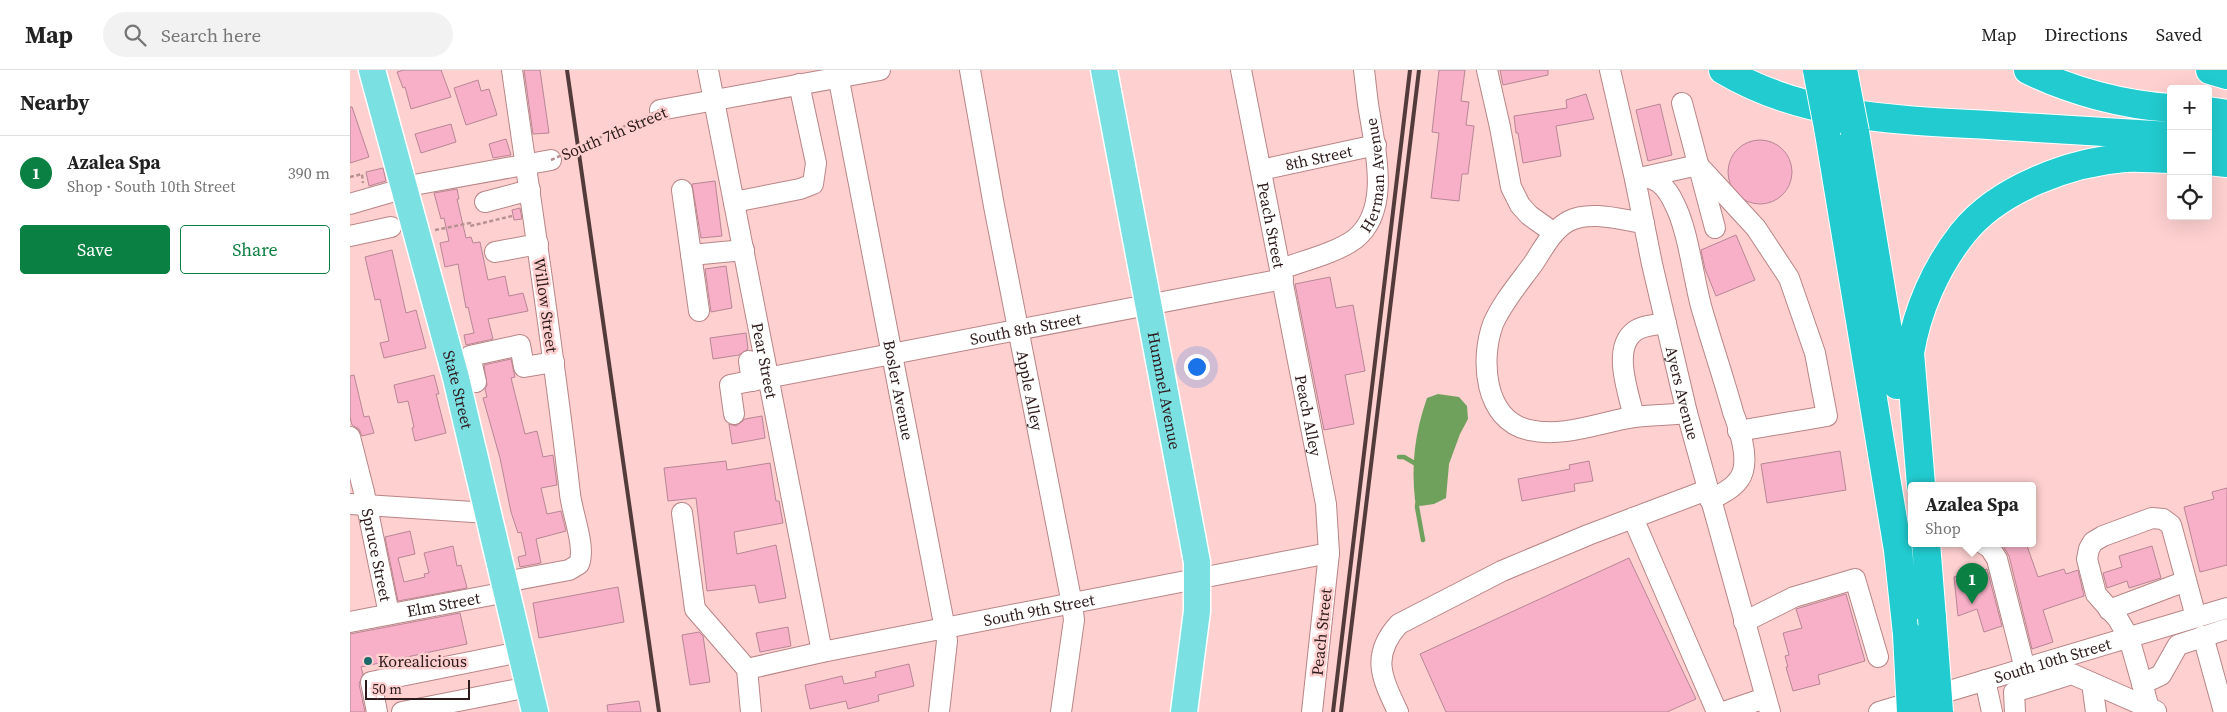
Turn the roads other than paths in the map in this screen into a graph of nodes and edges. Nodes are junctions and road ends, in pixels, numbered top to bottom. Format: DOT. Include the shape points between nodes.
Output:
graph roads {
  1 [pos="372,70"];
  2 [pos="512,70"];
  3 [pos="708,70"];
  4 [pos="880,70"];
  5 [pos="970,70"];
  6 [pos="1104,70"];
  7 [pos="1241,70"];
  8 [pos="1364,70"];
  9 [pos="1487,70"];
  10 [pos="1610,70"];
  11 [pos="1723,70"];
  12 [pos="1756,70"];
  13 [pos="1817,70"];
  14 [pos="1843,70"];
  15 [pos="2028,70"];
  16 [pos="2210,70"];
  17 [pos="837,74"];
  18 [pos="2227,75"];
  19 [pos="799,84"];
  20 [pos="713,99"];
  21 [pos="1682,103"];
  22 [pos="2167,107"];
  23 [pos="660,110"];
  24 [pos="2212,112"];
  25 [pos="2227,114"];
  26 [pos="2167,122"];
  27 [pos="2227,122"];
  28 [pos="2212,124"];
  29 [pos="2167,136"];
  30 [pos="2212,138"];
  31 [pos="2227,139"];
  32 [pos="1376,145"];
  33 [pos="2167,159"];
  34 [pos="550,160"];
  35 [pos="2212,162"];
  36 [pos="2227,163"];
  37 [pos="526,165"];
  38 [pos="1698,165"];
  39 [pos="1261,170"];
  40 [pos="1640,178"];
  41 [pos="406,188"];
  42 [pos="530,190"];
  43 [pos="682,190"];
  44 [pos="485,202"];
  45 [pos="734,202"];
  46 [pos="350,204"];
  47 [pos="1644,223"];
  48 [pos="391,227"];
  49 [pos="1715,228"];
  50 [pos="1554,233"];
  51 [pos="350,236"];
  52 [pos="1350,242"];
  53 [pos="538,244"];
  54 [pos="744,250"];
  55 [pos="495,252"];
  56 [pos="691,255"];
  57 [pos="1282,274"];
  58 [pos="1150,305"];
  59 [pos="699,311"];
  60 [pos="1666,323"];
  61 [pos="1020,330"];
  62 [pos="892,355"];
  63 [pos="554,362"];
  64 [pos="757,373"];
  65 [pos="469,378"];
  66 [pos="1687,413"];
  67 [pos="734,414"];
  68 [pos="1634,417"];
  69 [pos="1738,431"];
  70 [pos="350,437"];
  71 [pos="1912,482"];
  72 [pos="1921,482"];
  73 [pos="1708,495"];
  74 [pos="359,505"];
  75 [pos="488,513"];
  76 [pos="682,513"];
  77 [pos="1633,518"];
  78 [pos="579,540"];
  79 [pos="1924,547"];
  80 [pos="1988,547"];
  81 [pos="1329,553"];
  82 [pos="1198,579"];
  83 [pos="2186,581"];
  84 [pos="506,587"];
  85 [pos="1072,604"];
  86 [pos="2227,608"];
  87 [pos="2109,610"];
  88 [pos="389,614"];
  89 [pos="2196,618"];
  90 [pos="350,622"];
  91 [pos="1744,622"];
  92 [pos="945,628"];
  93 [pos="2227,628"];
  94 [pos="2203,636"];
  95 [pos="2129,638"];
  96 [pos="520,652"];
  97 [pos="822,652"];
  98 [pos="1878,658"];
  99 [pos="2025,668"];
  100 [pos="747,670"];
  101 [pos="1985,680"];
  102 [pos="2092,683"];
  103 [pos="2142,684"];
  104 [pos="532,700"];
  105 [pos="1767,705"];
  106 [pos="2154,710"];
  107 [pos="377,712"];
  108 [pos="402,712"];
  109 [pos="751,712"];
  110 [pos="939,712"];
  111 [pos="1061,712"];
  112 [pos="1184,712"];
  113 [pos="1312,712"];
  114 [pos="1398,712"];
  115 [pos="1717,712"];
  116 [pos="1724,712"];
  117 [pos="1879,712"];
  118 [pos="1911,712"];
  119 [pos="1939,712"];
  120 [pos="1992,712"];
  121 [pos="2015,712"];
  122 [pos="2096,712"];
  123 [pos="2225,712"];
  1 -- 41 [label="main road, State Street"];
  2 -- 37 [label="street, Willow Street"];
  3 -- 20 [label="street, Pear Street"];
  4 -- 17 [label="street, South 7th Street"];
  5 -- 61 [label="street, Apple Alley"];
  6 -- 58 [label="main road, Hummel Avenue"];
  7 -- 39 [label="street"];
  8 -- 32 [label="street, Herman Avenue"];
  9 -- 50 [label="street" via="1511,187 1529,215"];
  10 -- 40 [label="street, Ayers Avenue"];
  11 -- 29 [label="highway" via="1768,92 1841,112 1901,120"];
  12 -- 26 [label="highway" via="1806,88 1881,103"];
  13 -- 118 [label="highway, bridge" via="1896,532"];
  14 -- 71 [label="highway, bridge"];
  15 -- 22 [label="highway" via="2089,93"];
  16 -- 18 [label="highway"];
  17 -- 19 [label="street, South 7th Street"];
  17 -- 62 [label="street, Bosler Avenue"];
  19 -- 20 [label="street, South 7th Street"];
  19 -- 45 [label="street" via="816,163 813,184"];
  20 -- 23 [label="street, South 7th Street"];
  20 -- 45 [label="street, Pear Street"];
  21 -- 38 [label="street"];
  24 -- 25 [label="highway"];
  27 -- 28 [label="highway"];
  30 -- 31 [label="highway"];
  32 -- 39 [label="street, 8th Street"];
  32 -- 52 [label="street, Herman Avenue" via="1376,204 1366,227"];
  33 -- 72 [label="highway" via="2126,158 2061,170 2004,198 1964,232 1948,253 1923,302 1913,333 1910,353"];
  34 -- 37 [label="street, South 7th Street"];
  35 -- 36 [label="highway"];
  37 -- 41 [label="street, South 7th Street"];
  37 -- 42 [label="street, Willow Street"];
  38 -- 40 [label="street"];
  38 -- 49 [label="street"];
  38 -- 69 [label="street" via="1756,228 1790,278 1815,353 1827,416"];
  39 -- 57 [label="street, Peach Street"];
  40 -- 47 [label="street, Ayers Avenue"];
  40 -- 69 [label="street" via="1655,179 1665,188 1681,219 1701,306"];
  41 -- 46 [label="street, South 7th Street"];
  41 -- 65 [label="main road, State Street"];
  42 -- 44 [label="street"];
  42 -- 53 [label="street, Willow Street"];
  43 -- 56 [label="street"];
  45 -- 54 [label="street, Pear Street"];
  47 -- 50 [label="street" via="1580,217 1569,220"];
  47 -- 60 [label="street, Ayers Avenue"];
  48 -- 51 [label="street"];
  50 -- 68 [label="street" via="1494,323 1487,357 1491,395 1504,416 1515,425 1530,430 1571,431"];
  52 -- 57 [label="street, South 8th Street"];
  53 -- 55 [label="street"];
  53 -- 63 [label="street, Willow Street"];
  54 -- 56 [label="street"];
  54 -- 64 [label="street, Pear Street"];
  56 -- 59 [label="street"];
  57 -- 58 [label="street, South 8th Street"];
  57 -- 81 [label="street, Peach Alley" via="1326,504"];
  58 -- 61 [label="street, South 8th Street"];
  58 -- 82 [label="main road, Hummel Avenue"];
  60 -- 66 [label="street, Ayers Avenue"];
  60 -- 68 [label="street" via="1634,331 1623,349 1625,380"];
  61 -- 62 [label="street, South 8th Street"];
  61 -- 85 [label="street, Apple Alley"];
  62 -- 64 [label="street, South 8th Street"];
  62 -- 92 [label="street, Bosler Avenue"];
  63 -- 65 [label="street" via="524,367 520,345 470,356"];
  63 -- 78 [label="street, Willow Street" via="571,502"];
  64 -- 67 [label="street, South 8th Street" via="730,385"];
  64 -- 97 [label="street, Pear Street"];
  65 -- 75 [label="main road, State Street"];
  66 -- 68 [label="street"];
  66 -- 73 [label="street, Ayers Avenue"];
  69 -- 73 [label="street" via="1745,460 1743,472 1738,482"];
  70 -- 74 [label="street, Spruce Street"];
  73 -- 77 [label="street"];
  73 -- 91 [label="street, Ayers Avenue"];
  74 -- 75 [label="street"];
  74 -- 88 [label="street, Spruce Street"];
  75 -- 84 [label="main road, State Street"];
  76 -- 100 [label="street" via="695,609"];
  77 -- 114 [label="street" via="1502,571 1399,624 1390,634 1380,658 1384,681"];
  77 -- 115 [label="street"];
  78 -- 84 [label="street, Elm Street" via="582,559 576,568"];
  79 -- 119 [label="highway, bridge"];
  80 -- 99 [label="street" via="1997,559"];
  81 -- 82 [label="street, South 9th Street"];
  81 -- 113 [label="street, Peach Street"];
  82 -- 85 [label="street, South 9th Street"];
  82 -- 112 [label="main road, Hummel Avenue"];
  83 -- 87 [label="street"];
  83 -- 87 [label="street" via="2171,525 2163,519 2152,518 2103,536 2088,549 2087,559 2096,594"];
  83 -- 89 [label="street"];
  84 -- 88 [label="street, Elm Street"];
  84 -- 96 [label="main road, State Street"];
  85 -- 92 [label="street, South 9th Street"];
  85 -- 111 [label="street, Apple Alley" via="1074,620"];
  86 -- 89 [label="street, South 10th Street"];
  87 -- 95 [label="street"];
  88 -- 90 [label="street, Elm Street"];
  89 -- 95 [label="street, South 10th Street"];
  91 -- 98 [label="street" via="1794,597 1855,579"];
  91 -- 105 [label="street, Ayers Avenue"];
  92 -- 97 [label="street, South 9th Street"];
  92 -- 110 [label="street, Bosler Avenue" via="947,641"];
  93 -- 94 [label="street"];
  94 -- 103 [label="street" via="2178,645 2161,675"];
  94 -- 123 [label="street"];
  95 -- 99 [label="street, South 10th Street"];
  95 -- 103 [label="street"];
  96 -- 104 [label="main road, State Street"];
  96 -- 107 [label="street" via="371,682"];
  97 -- 100 [label="street, South 9th Street"];
  99 -- 101 [label="street, South 10th Street"];
  100 -- 109 [label="street"];
  101 -- 117 [label="street, South 10th Street"];
  101 -- 120 [label="street"];
  102 -- 106 [label="street"];
  102 -- 121 [label="street" via="2072,674 2014,692"];
  102 -- 122 [label="street"];
  103 -- 106 [label="street"];
  104 -- 108 [label="street"];
  105 -- 116 [label="street"];
}
